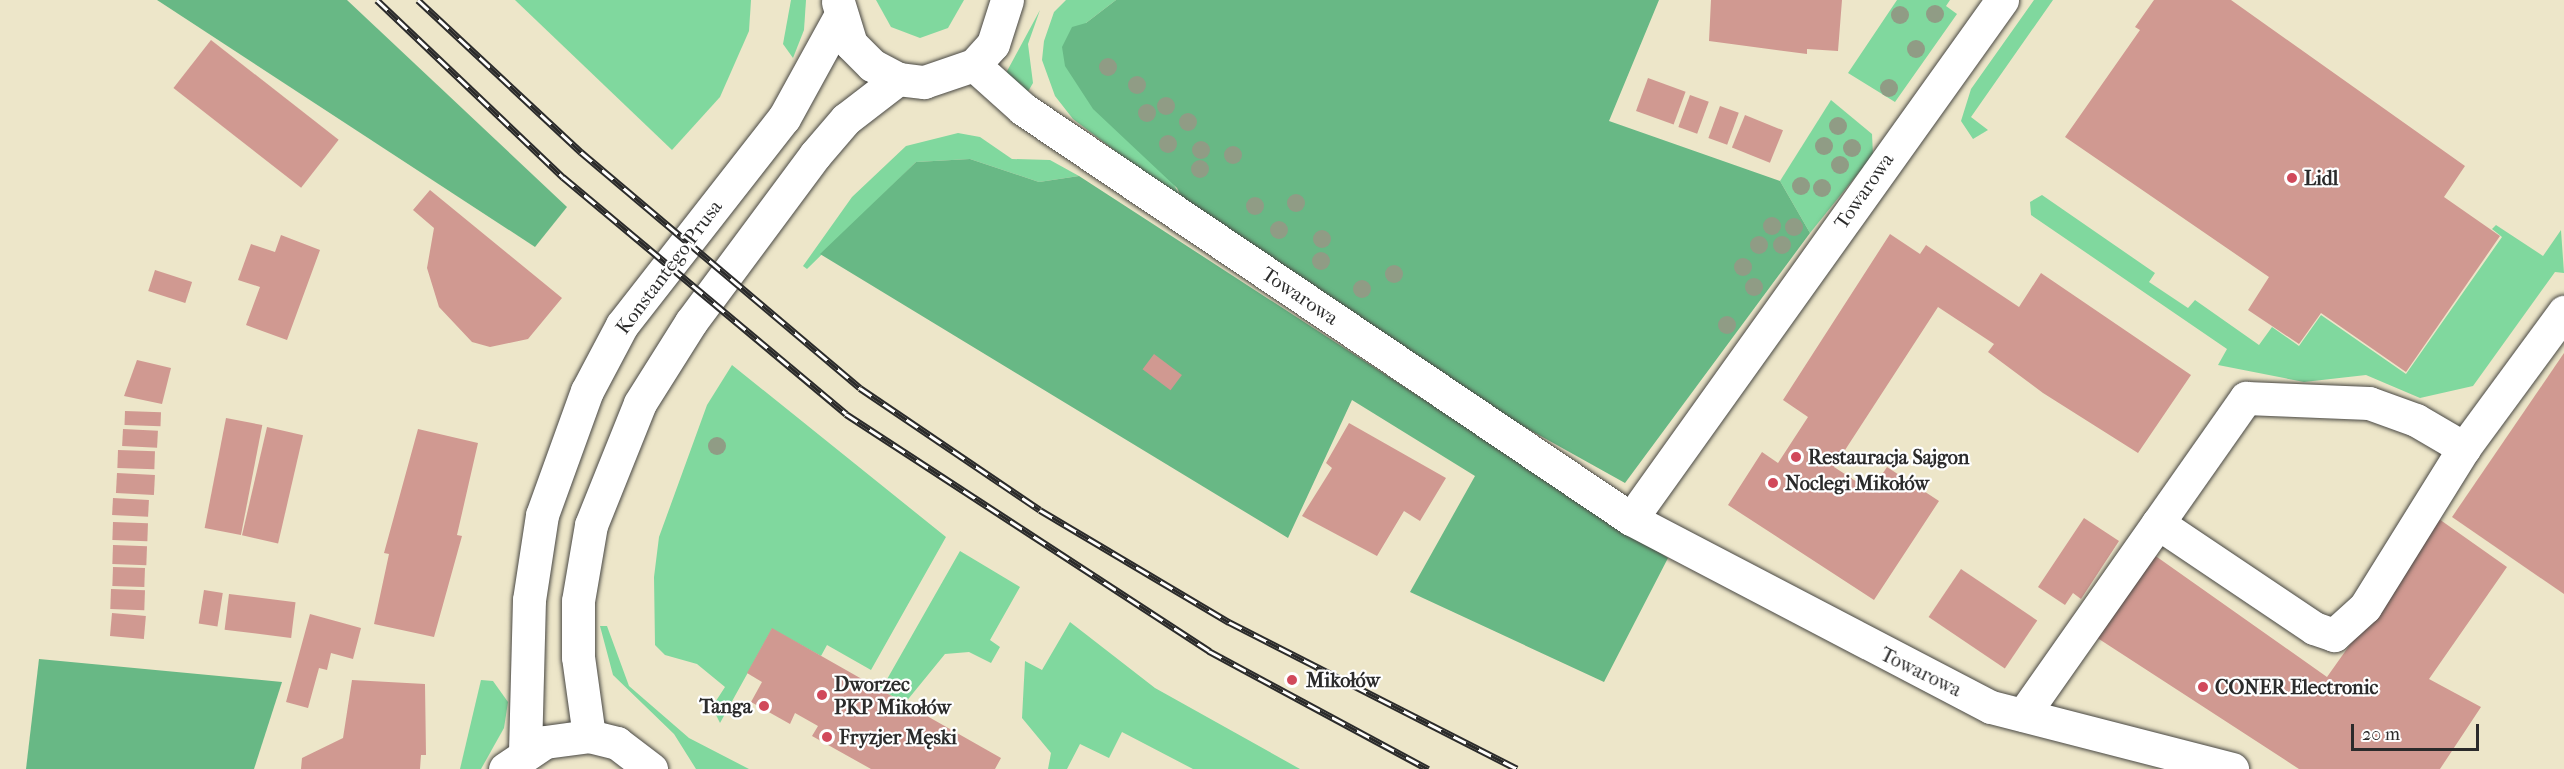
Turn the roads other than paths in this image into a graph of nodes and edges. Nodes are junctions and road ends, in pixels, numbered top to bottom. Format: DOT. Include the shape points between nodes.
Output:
graph roads {
  1 [pos="1007,0"];
  2 [pos="1996,3"];
  3 [pos="838,9"];
  4 [pos="974,65"];
  5 [pos="897,79"];
  6 [pos="2564,312"];
  7 [pos="2464,448"];
  8 [pos="1631,519"];
  9 [pos="2158,524"];
  10 [pos="2024,715"];
  11 [pos="589,736"];
  12 [pos="515,760"];
  13 [pos="651,769"];
  14 [pos="2232,769"];
  1 -- 4 [label="street" via="993,44"];
  2 -- 8 [label="street, Towarowa"];
  3 -- 5 [label="street" via="851,44 872,65"];
  3 -- 12 [label="street, Konstantego Prusa" via="784,118 622,325 587,391 542,515 529,600"];
  4 -- 5 [label="street" via="950,78"];
  4 -- 8 [label="street, Towarowa" via="1023,109"];
  5 -- 11 [label="street" via="846,119 816,155 665,358 635,413 591,525 578,601 578,657"];
  6 -- 7 [label="street"];
  7 -- 9 [label="street" via="2416,420 2369,403 2246,398"];
  7 -- 9 [label="street" via="2365,607 2334,635 2314,628"];
  8 -- 10 [label="street, Towarowa" via="1844,634 1991,707"];
  9 -- 10 [label="street"];
  10 -- 14 [label="street, Towarowa"];
  11 -- 12 [label="street" via="545,742"];
  11 -- 13 [label="street" via="617,743"];
}
